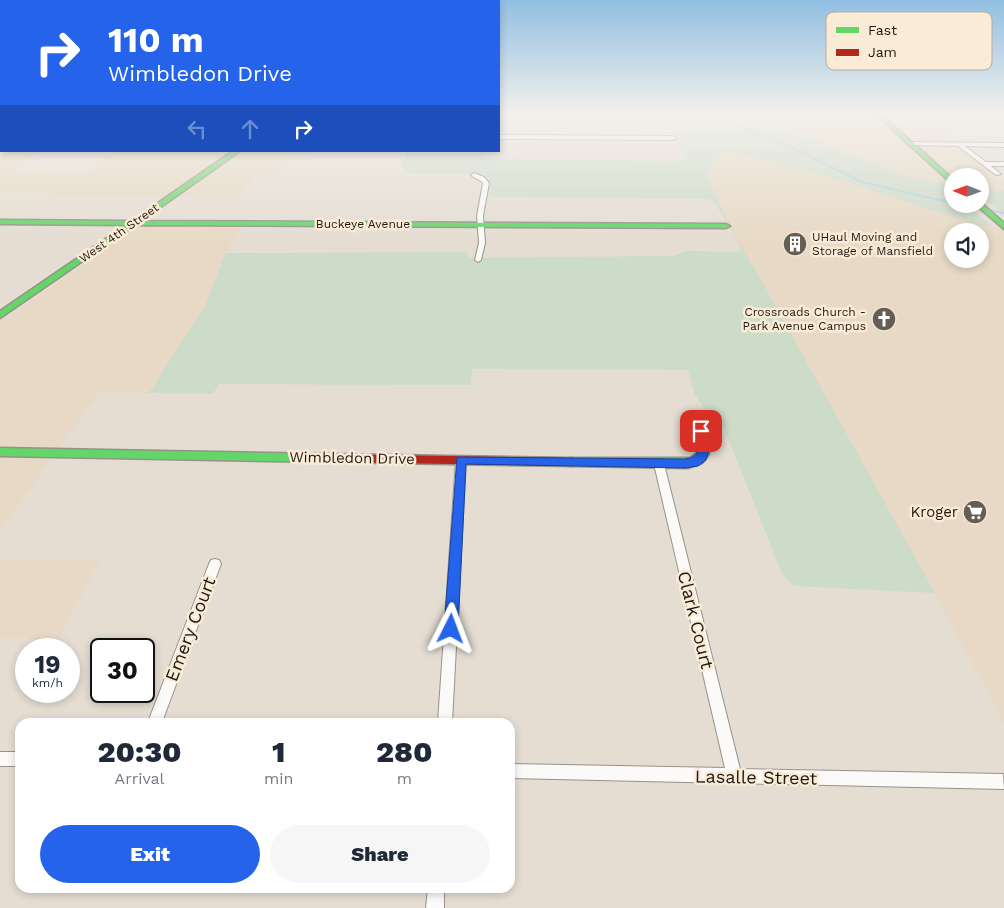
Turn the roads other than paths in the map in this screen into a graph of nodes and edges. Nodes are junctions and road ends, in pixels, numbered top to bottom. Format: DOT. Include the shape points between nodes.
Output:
graph roads {
  1 [pos="229,156"];
  2 [pos="925,156"];
  3 [pos="975,156"];
  4 [pos="985,164"];
  5 [pos="1004,164"];
  6 [pos="944,174"];
  7 [pos="998,174"];
  8 [pos="474,175"];
  9 [pos="988,213"];
  10 [pos="0,222"];
  11 [pos="134,223"];
  12 [pos="482,225"];
  13 [pos="726,226"];
  14 [pos="1004,227"];
  15 [pos="478,260"];
  16 [pos="0,315"];
  17 [pos="701,431"];
  18 [pos="0,452"];
  19 [pos="461,460"];
  20 [pos="659,464"];
  21 [pos="215,564"];
  22 [pos="157,718"];
  23 [pos="446,718"];
  24 [pos="0,759"];
  25 [pos="15,759"];
  26 [pos="515,771"];
  27 [pos="734,776"];
  28 [pos="1003,782"];
  29 [pos="436,893"];
  30 [pos="434,908"];
  1 -- 11 [label="street, West 4th Street"];
  2 -- 6 [label="street"];
  3 -- 4 [label="street"];
  4 -- 5 [label="street"];
  4 -- 7 [label="street"];
  8 -- 12 [label="street" via="486,183 480,216"];
  9 -- 14 [label="street"];
  10 -- 11 [label="street, Buckeye Avenue"];
  11 -- 12 [label="street, Buckeye Avenue"];
  11 -- 16 [label="street, West 4th Street"];
  12 -- 13 [label="street, Buckeye Avenue"];
  12 -- 15 [label="street"];
  17 -- 20 [label="street, Wimbledon Drive" via="705,447 702,457 694,462"];
  18 -- 19 [label="street, Wimbledon Drive"];
  19 -- 20 [label="street, Wimbledon Drive"];
  19 -- 23 [label="street"];
  20 -- 27 [label="street, Clark Court"];
  21 -- 22 [label="street, Emery Court"];
  24 -- 25 [label="street"];
  26 -- 27 [label="street, Lasalle Street"];
  27 -- 28 [label="street, Lasalle Street"];
  29 -- 30 [label="street"];
}
